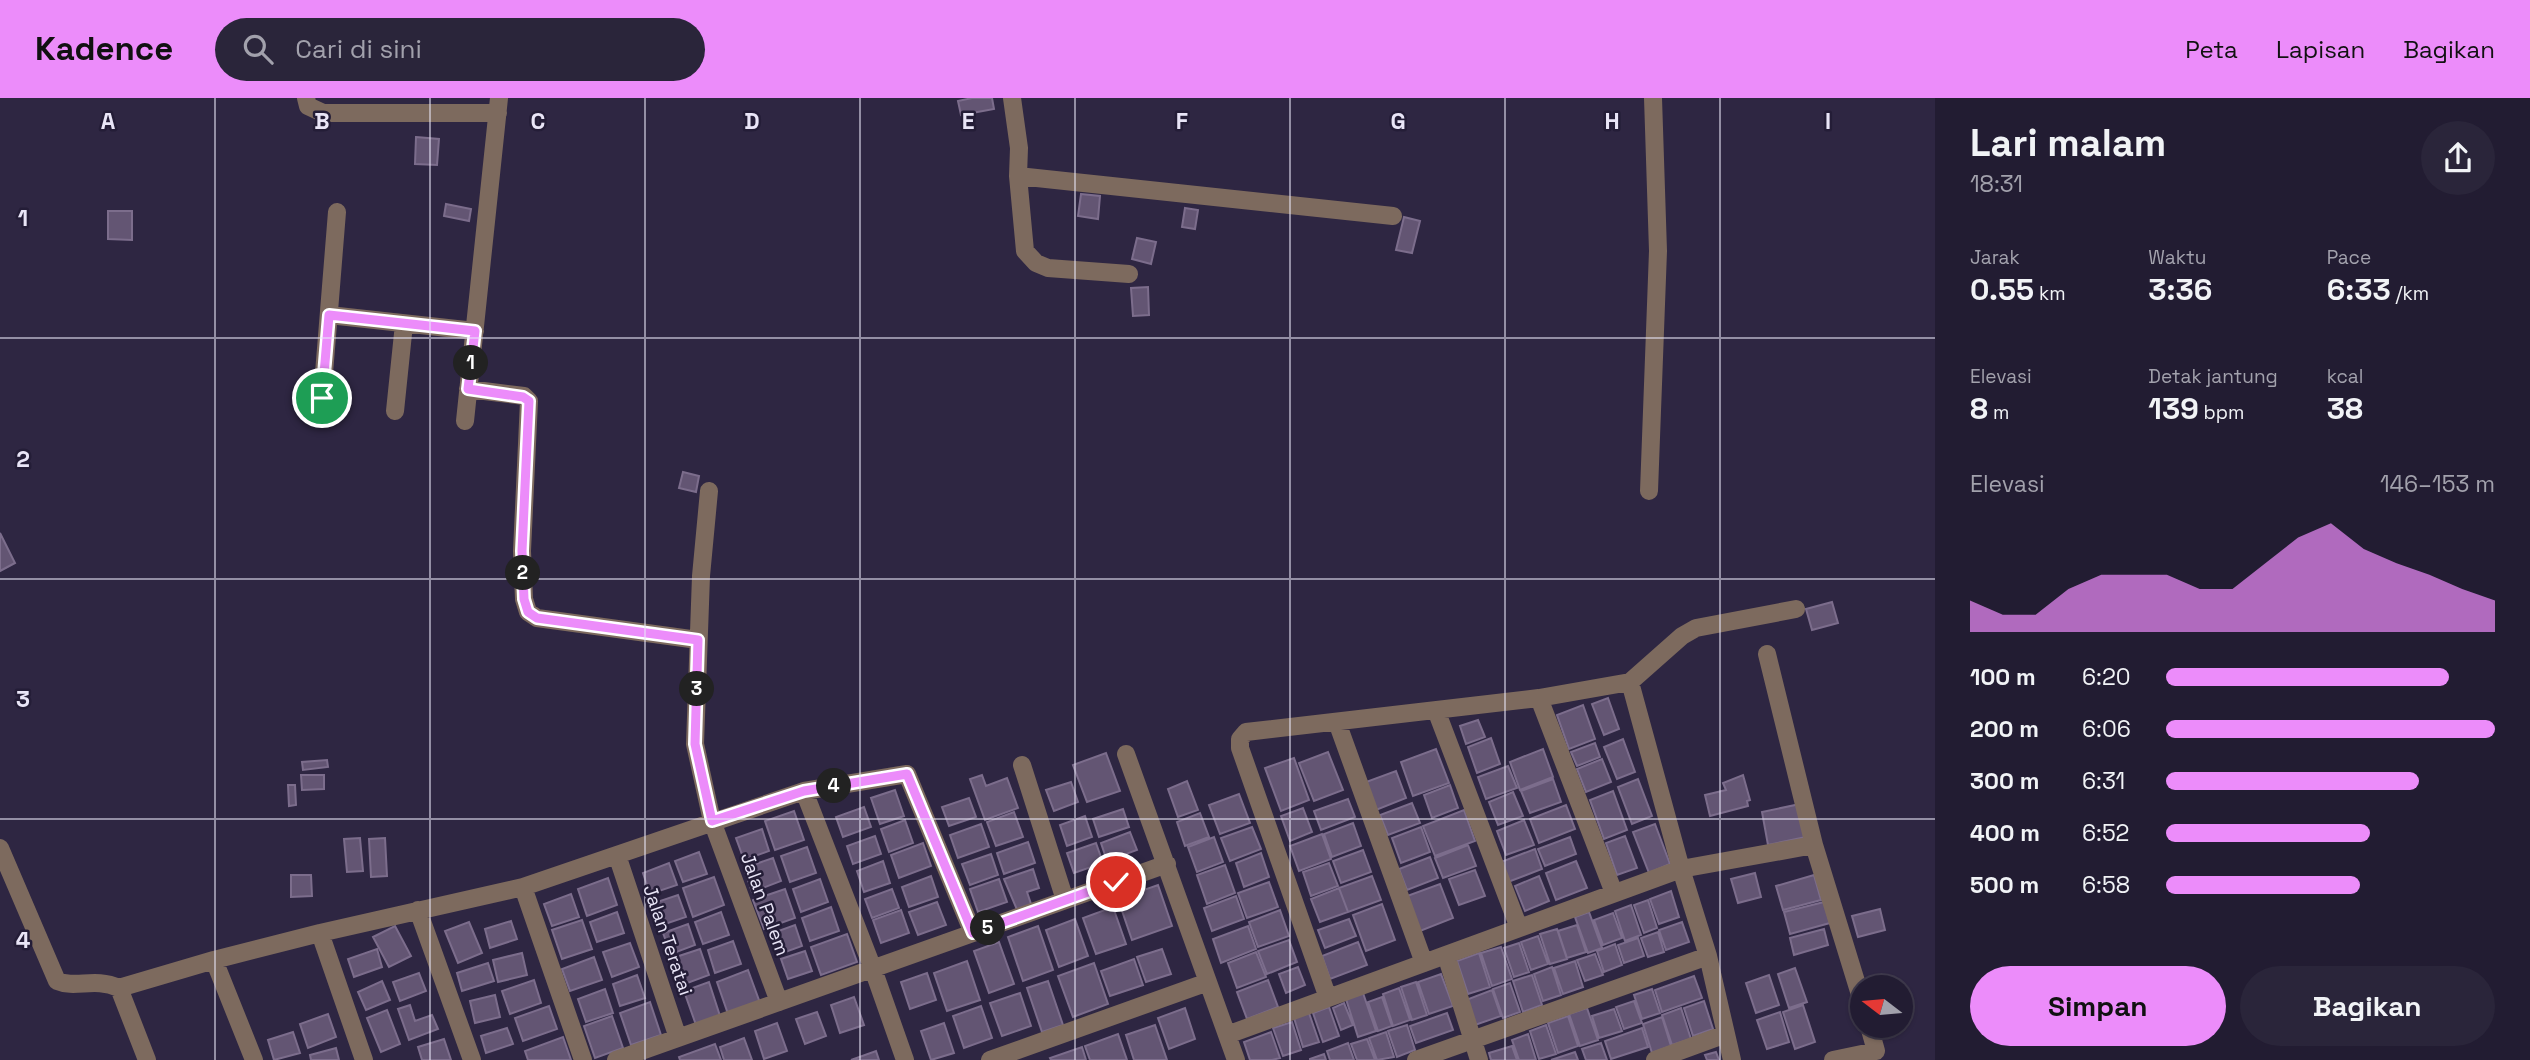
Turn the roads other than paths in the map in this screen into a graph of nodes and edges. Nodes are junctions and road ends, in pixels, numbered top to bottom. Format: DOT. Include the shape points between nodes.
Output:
graph roads {
  1 [pos="306,98"];
  2 [pos="1012,98"];
  3 [pos="1653,98"];
  4 [pos="499,106"];
  5 [pos="1018,176"];
  6 [pos="337,212"];
  7 [pos="1394,216"];
  8 [pos="1129,274"];
  9 [pos="329,315"];
  10 [pos="404,324"];
  11 [pos="475,331"];
  12 [pos="468,389"];
  13 [pos="322,398"];
  14 [pos="395,411"];
  15 [pos="465,421"];
  16 [pos="709,491"];
  17 [pos="1649,491"];
  18 [pos="1796,609"];
  19 [pos="698,640"];
  20 [pos="1767,654"];
  21 [pos="1629,681"];
  22 [pos="1539,698"];
  23 [pos="1436,710"];
  24 [pos="1337,722"];
  25 [pos="1126,754"];
  26 [pos="1023,765"];
  27 [pos="804,791"];
  28 [pos="712,821"];
  29 [pos="1814,845"];
  30 [pos="0,848"];
  31 [pos="617,856"];
  32 [pos="1167,864"];
  33 [pos="1681,869"];
  34 [pos="523,887"];
  35 [pos="1614,893"];
  36 [pos="1065,900"];
  37 [pos="418,910"];
  38 [pos="1519,928"];
  39 [pos="320,933"];
  40 [pos="973,933"];
  41 [pos="1446,955"];
  42 [pos="1708,956"];
  43 [pos="214,960"];
  44 [pos="1424,963"];
  45 [pos="873,968"];
  46 [pos="1855,975"];
  47 [pos="1208,982"];
  48 [pos="119,988"];
  49 [pos="1328,998"];
  50 [pos="779,1002"];
  51 [pos="1726,1034"];
  52 [pos="1227,1035"];
  53 [pos="678,1038"];
  54 [pos="1872,1038"];
  55 [pos="1472,1040"];
  56 [pos="147,1060"];
  57 [pos="254,1060"];
  58 [pos="364,1060"];
  59 [pos="472,1060"];
  60 [pos="583,1060"];
  61 [pos="616,1060"];
  62 [pos="905,1060"];
  63 [pos="990,1060"];
  64 [pos="1236,1060"];
  65 [pos="1416,1060"];
  66 [pos="1479,1060"];
  67 [pos="1655,1060"];
  68 [pos="1732,1060"];
  69 [pos="1833,1060"];
  1 -- 4 [label="street" via="308,106 323,113"];
  2 -- 5 [label="street"];
  3 -- 17 [label="street" via="1658,251"];
  4 -- 11 [label="street"];
  5 -- 7 [label="street"];
  5 -- 8 [label="street" via="1025,251 1035,263"];
  6 -- 9 [label="street"];
  9 -- 10 [label="street"];
  9 -- 13 [label="street"];
  10 -- 11 [label="street"];
  10 -- 14 [label="street"];
  11 -- 12 [label="street"];
  12 -- 15 [label="street"];
  12 -- 19 [label="street" via="529,401 522,551 528,612 537,618"];
  16 -- 19 [label="street, Jalan Palem"];
  18 -- 21 [label="street" via="1696,628"];
  19 -- 28 [label="street, Jalan Palem" via="695,744"];
  20 -- 29 [label="street"];
  21 -- 22 [label="street"];
  21 -- 33 [label="street"];
  22 -- 23 [label="street"];
  22 -- 35 [label="street"];
  23 -- 24 [label="street"];
  23 -- 38 [label="street"];
  24 -- 44 [label="street"];
  24 -- 49 [label="street" via="1246,732 1240,738"];
  25 -- 32 [label="street"];
  26 -- 36 [label="street"];
  27 -- 28 [label="street"];
  27 -- 40 [label="street" via="907,774"];
  27 -- 45 [label="street"];
  28 -- 31 [label="street"];
  28 -- 50 [label="street, Jalan Palem"];
  29 -- 33 [label="street"];
  29 -- 46 [label="street"];
  30 -- 48 [label="street" via="57,981 107,983"];
  31 -- 34 [label="street"];
  31 -- 53 [label="street, Jalan Teratai"];
  32 -- 36 [label="street"];
  32 -- 47 [label="street"];
  33 -- 35 [label="street"];
  33 -- 42 [label="street"];
  34 -- 37 [label="street"];
  34 -- 60 [label="street"];
  35 -- 38 [label="street"];
  36 -- 40 [label="street"];
  37 -- 39 [label="street"];
  37 -- 59 [label="street"];
  38 -- 41 [label="street"];
  39 -- 43 [label="street"];
  39 -- 58 [label="street"];
  40 -- 45 [label="street"];
  41 -- 44 [label="street"];
  41 -- 55 [label="street"];
  42 -- 51 [label="street"];
  42 -- 55 [label="street"];
  43 -- 48 [label="street"];
  43 -- 57 [label="street"];
  44 -- 49 [label="street"];
  45 -- 50 [label="street"];
  45 -- 62 [label="street"];
  47 -- 52 [label="street"];
  47 -- 63 [label="street"];
  48 -- 56 [label="street"];
  49 -- 52 [label="street"];
  50 -- 53 [label="street"];
  51 -- 67 [label="street"];
  51 -- 68 [label="street"];
  52 -- 64 [label="street"];
  53 -- 61 [label="street"];
  54 -- 69 [label="street" via="1876,1051"];
  55 -- 65 [label="street"];
  55 -- 66 [label="street"];
}
